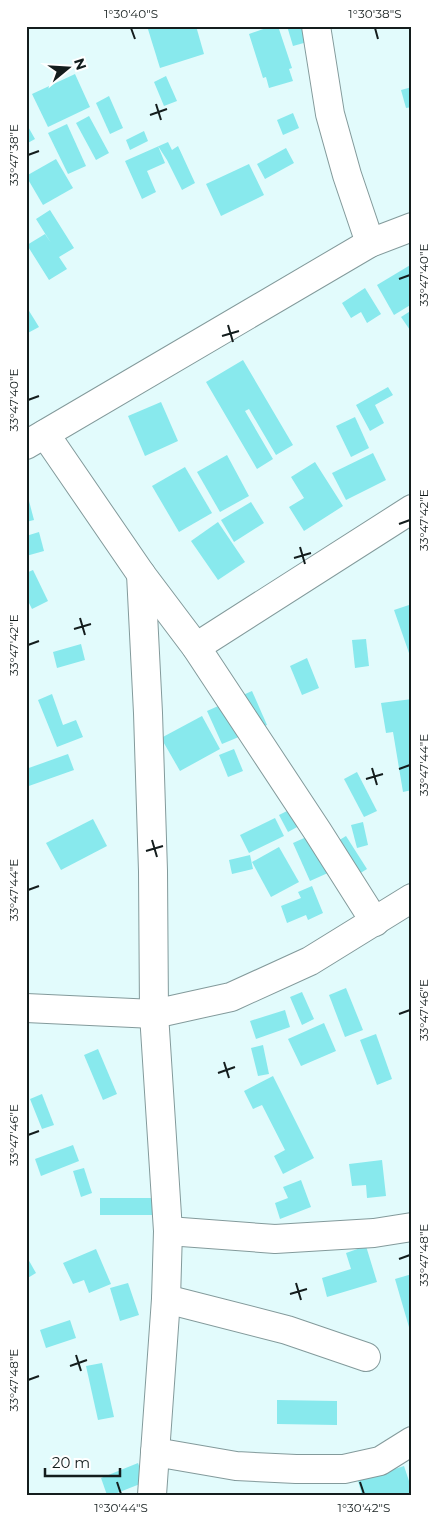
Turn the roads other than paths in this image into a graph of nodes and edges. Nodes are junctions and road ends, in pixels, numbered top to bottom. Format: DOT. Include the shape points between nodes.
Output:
graph roads {
  1 [pos="316,26"];
  2 [pos="412,227"];
  3 [pos="370,243"];
  4 [pos="36,440"];
  5 [pos="412,509"];
  6 [pos="141,574"];
  7 [pos="196,647"];
  8 [pos="412,898"];
  9 [pos="374,922"];
  10 [pos="26,1008"];
  11 [pos="154,1014"];
  12 [pos="412,1228"];
  13 [pos="168,1231"];
  14 [pos="166,1299"];
  15 [pos="366,1357"];
  16 [pos="412,1441"];
  17 [pos="155,1452"];
  18 [pos="152,1495"];
  1 -- 3 [label="street" via="330,114"];
  2 -- 3 [label="street"];
  3 -- 4 [label="street"];
  4 -- 6 [label="street"];
  5 -- 7 [label="street"];
  6 -- 7 [label="street"];
  6 -- 11 [label="street" via="153,861"];
  7 -- 9 [label="street"];
  8 -- 9 [label="street"];
  9 -- 11 [label="street" via="310,961 231,996"];
  10 -- 11 [label="street"];
  11 -- 13 [label="street"];
  12 -- 13 [label="street" via="275,1239"];
  13 -- 14 [label="street"];
  14 -- 15 [label="street" via="287,1330"];
  14 -- 17 [label="street"];
  16 -- 17 [label="street" via="380,1461 344,1469 236,1466"];
  17 -- 18 [label="street"];
}
